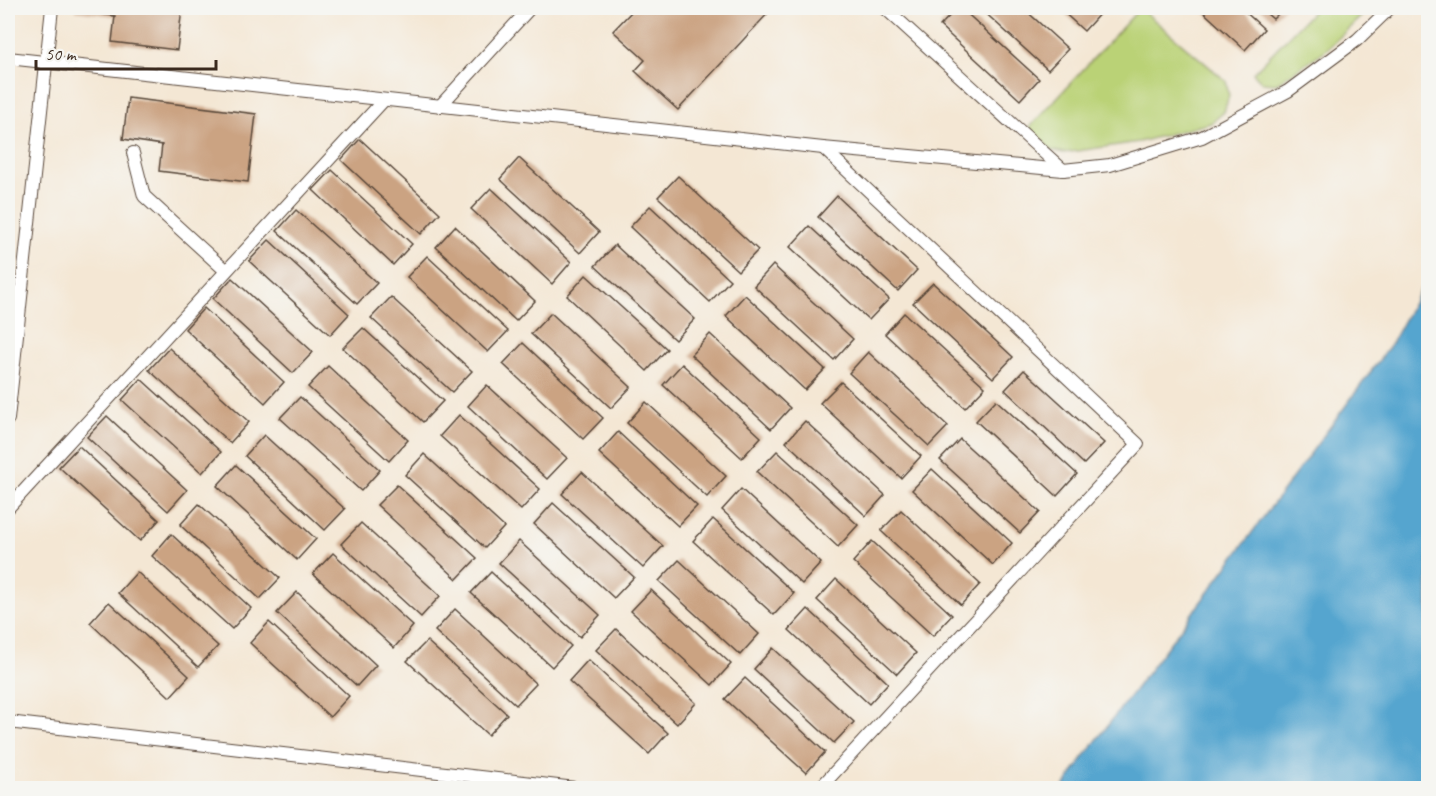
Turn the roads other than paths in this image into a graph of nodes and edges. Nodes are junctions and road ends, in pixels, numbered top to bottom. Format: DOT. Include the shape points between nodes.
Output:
graph roads {
  1 [pos="52,8"];
  2 [pos="530,8"];
  3 [pos="885,8"];
  4 [pos="1390,8"];
  5 [pos="8,58"];
  6 [pos="46,62"];
  7 [pos="384,100"];
  8 [pos="440,106"];
  9 [pos="823,148"];
  10 [pos="133,153"];
  11 [pos="1064,170"];
  12 [pos="226,271"];
  13 [pos="8,419"];
  14 [pos="8,508"];
  15 [pos="8,722"];
  16 [pos="575,789"];
  17 [pos="820,789"];
  1 -- 6 [label="lane"];
  2 -- 8 [label="lane"];
  3 -- 11 [label="lane"];
  4 -- 11 [label="lane" via="1357,40 1288,91 1202,136 1110,165"];
  5 -- 6 [label="lane"];
  6 -- 7 [label="lane"];
  6 -- 13 [label="lane"];
  7 -- 8 [label="lane"];
  7 -- 12 [label="lane"];
  8 -- 9 [label="lane"];
  9 -- 11 [label="lane"];
  9 -- 17 [label="lane" via="1138,444"];
  10 -- 12 [label="lane" via="144,196"];
  12 -- 14 [label="lane"];
  15 -- 16 [label="lane"];
}
